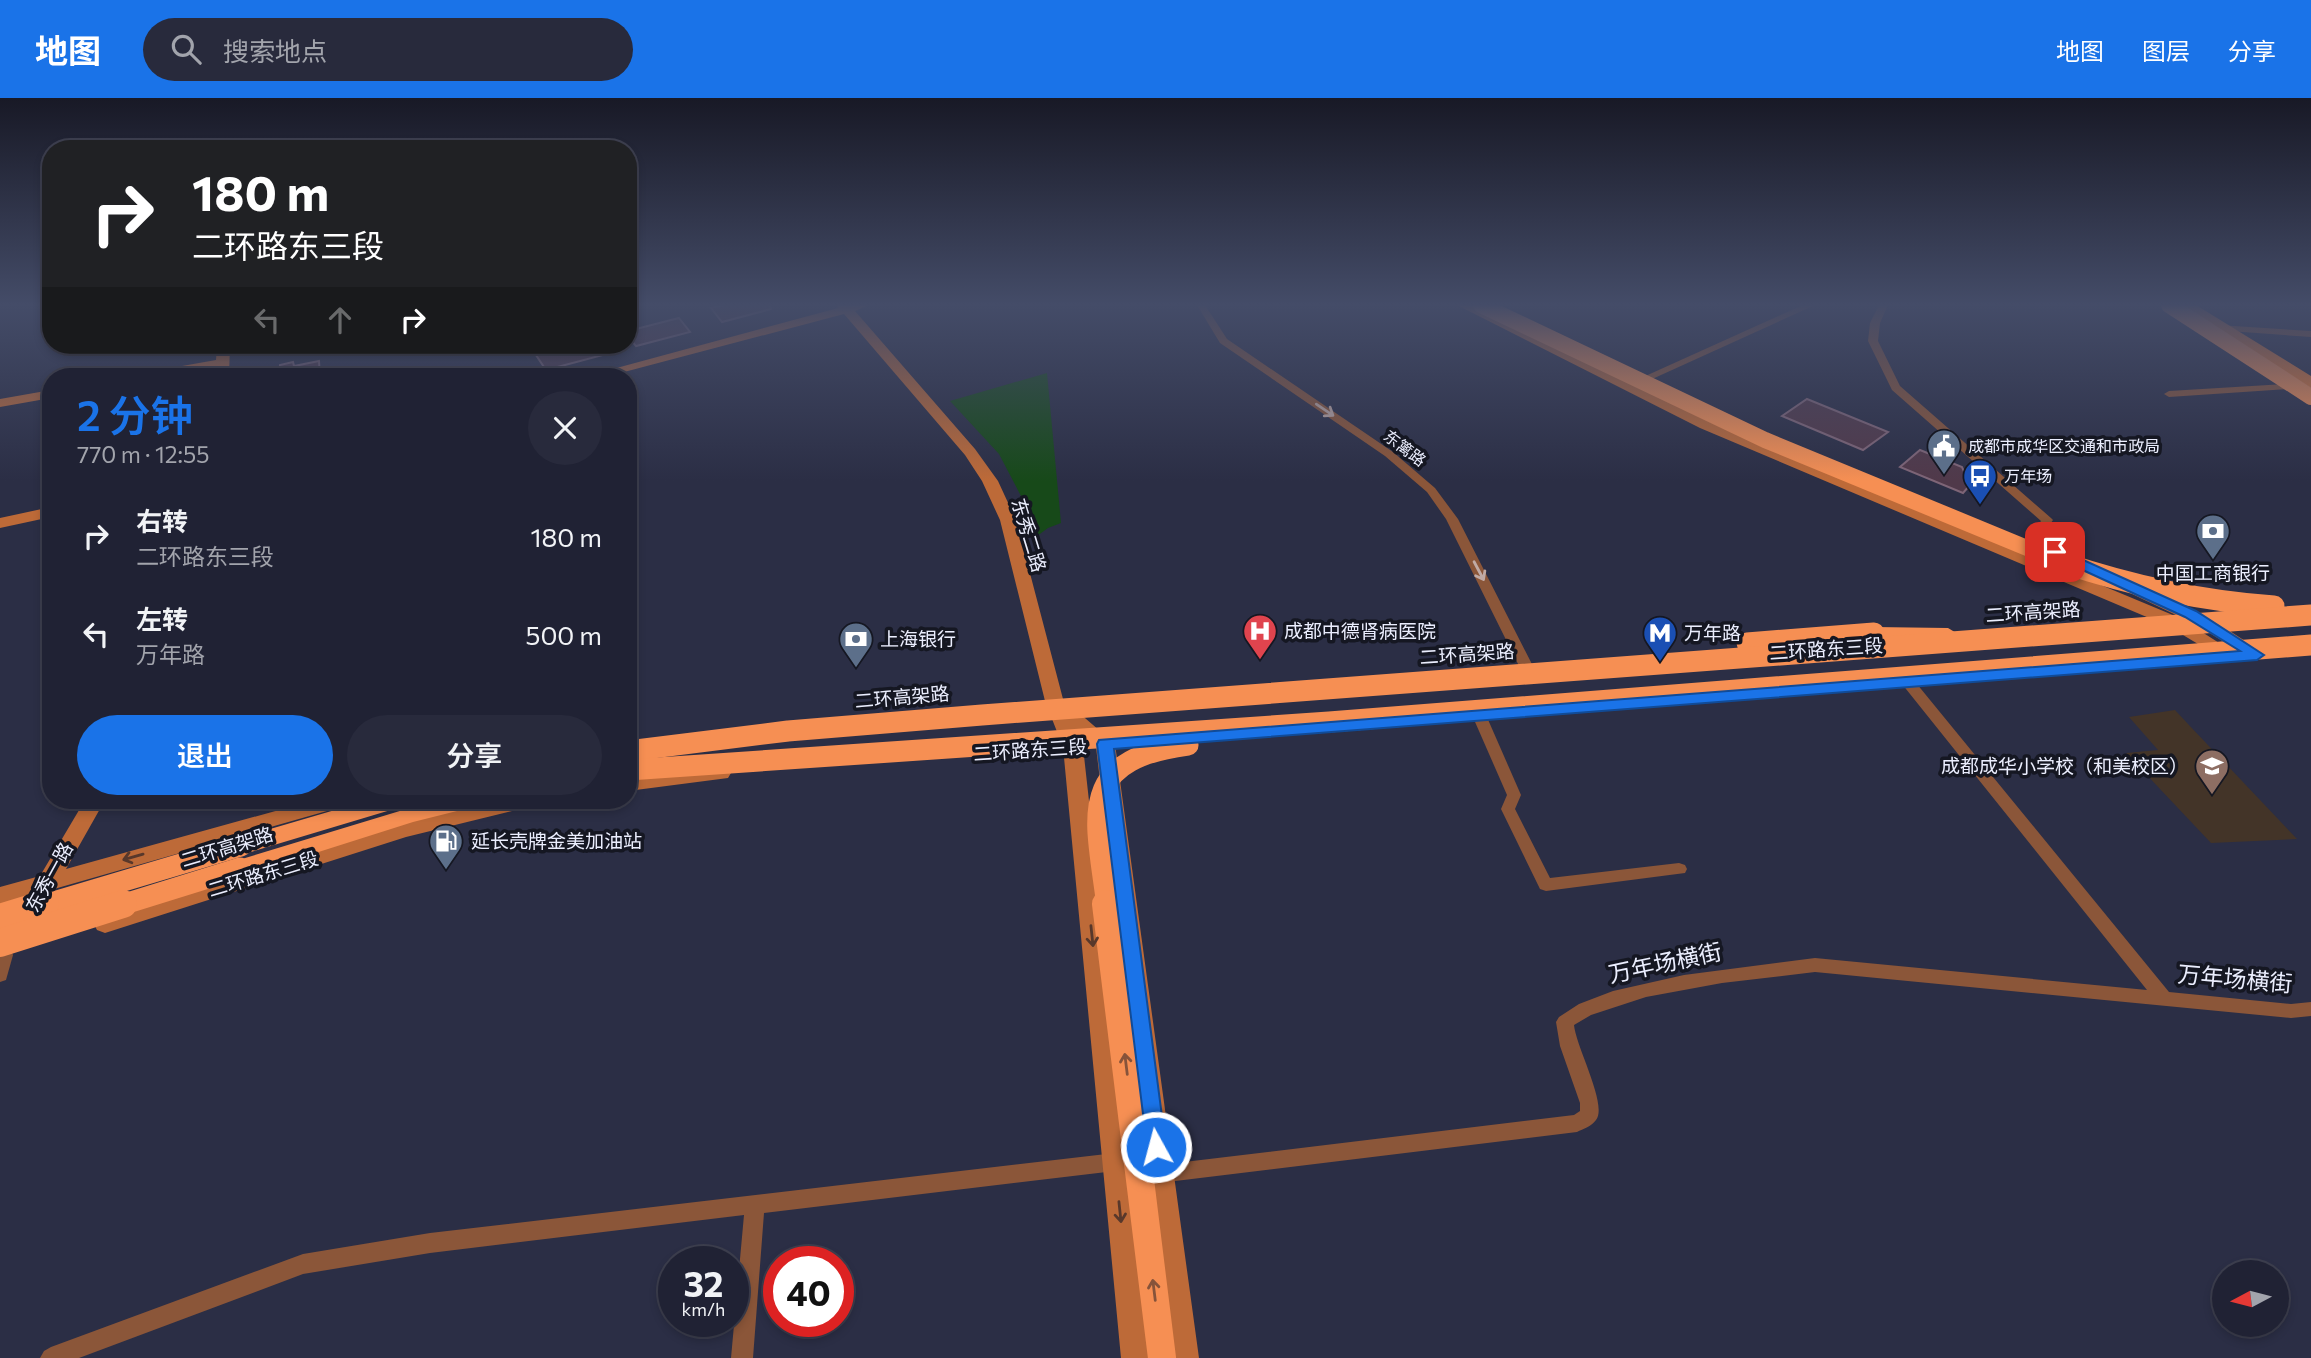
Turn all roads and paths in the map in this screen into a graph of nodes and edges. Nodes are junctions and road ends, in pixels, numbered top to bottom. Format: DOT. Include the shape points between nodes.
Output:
graph roads {
  1 [pos="899,364"];
  2 [pos="1257,364"];
  3 [pos="1581,364"];
  4 [pos="1602,364"];
  5 [pos="1617,364"];
  6 [pos="1680,364"];
  7 [pos="1884,364"];
  8 [pos="2249,364"];
  9 [pos="2260,364"];
  10 [pos="2281,364"];
  11 [pos="1646,379"];
  12 [pos="2311,383"];
  13 [pos="2285,387"];
  14 [pos="2169,394"];
  15 [pos="42,396"];
  16 [pos="2311,397"];
  17 [pos="0,403"];
  18 [pos="2311,403"];
  19 [pos="42,514"];
  20 [pos="0,523"];
  21 [pos="2032,541"];
  22 [pos="2311,605"];
  23 [pos="2311,613"];
  24 [pos="2201,620"];
  25 [pos="2174,622"];
  26 [pos="2003,635"];
  27 [pos="2311,645"];
  28 [pos="2311,650"];
  29 [pos="2257,655"];
  30 [pos="2232,657"];
  31 [pos="2311,659"];
  32 [pos="1529,672"];
  33 [pos="1972,673"];
  34 [pos="1907,681"];
  35 [pos="1054,701"];
  36 [pos="1032,711"];
  37 [pos="1479,715"];
  38 [pos="1329,722"];
  39 [pos="637,740"];
  40 [pos="1105,744"];
  41 [pos="1073,747"];
  42 [pos="637,750"];
  43 [pos="637,769"];
  44 [pos="637,783"];
  45 [pos="89,809"];
  46 [pos="308,809"];
  47 [pos="366,809"];
  48 [pos="432,809"];
  49 [pos="492,809"];
  50 [pos="1679,869"];
  51 [pos="48,881"];
  52 [pos="0,896"];
  53 [pos="0,918"];
  54 [pos="1,957"];
  55 [pos="2164,998"];
  56 [pos="2311,1009"];
  57 [pos="1115,1162"];
  58 [pos="1159,1174"];
  59 [pos="755,1205"];
  60 [pos="51,1358"];
  61 [pos="742,1358"];
  62 [pos="1136,1358"];
  63 [pos="1162,1358"];
  64 [pos="1184,1358"];
  1 -- 35 [label="main road, 东秀二路" via="971,452 1008,520"];
  2 -- 32 [label="street, 东篱路, one-way" via="1389,453 1431,489 1452,519"];
  3 -- 25 [label="main road" via="1705,425"];
  4 -- 22 [label="highway, bridge" via="1727,425 2103,579 2145,591 2238,605"];
  5 -- 11 [label="main road"];
  6 -- 11 [label="street"];
  7 -- 21 [label="street" via="1896,388 2047,520"];
  8 -- 13 [label="main road"];
  9 -- 16 [label="highway, bridge"];
  10 -- 12 [label="main road"];
  11 -- 21 [label="main road" via="1807,452"];
  13 -- 14 [label="street"];
  13 -- 18 [label="main road"];
  15 -- 17 [label="main road"];
  19 -- 20 [label="main road"];
  21 -- 24 [label="main road"];
  23 -- 24 [label="main road, 二环路东三段"];
  23 -- 36 [label="highway, 二环高架路, bridge"];
  24 -- 25 [label="main road, 二环路东三段"];
  24 -- 29 [label="main road"];
  25 -- 26 [label="main road, 二环路东三段"];
  25 -- 30 [label="main road"];
  26 -- 32 [label="main road, 二环路东三段"];
  26 -- 36 [label="highway, bridge" via="1874,633 1132,691"];
  27 -- 33 [label="highway, bridge"];
  28 -- 29 [label="main road, 二环路东三段"];
  29 -- 30 [label="main road, 二环路东三段"];
  30 -- 34 [label="main road, 二环路东三段"];
  31 -- 33 [label="highway, bridge" via="2080,675"];
  32 -- 35 [label="main road, 二环路东三段"];
  33 -- 38 [label="highway, bridge"];
  34 -- 37 [label="main road, 二环路东三段"];
  34 -- 55 [label="street"];
  35 -- 39 [label="main road, 二环路东三段" via="735,727"];
  35 -- 40 [label="main road"];
  35 -- 41 [label="main road, 东秀二路"];
  36 -- 42 [label="highway, 二环高架路, bridge" via="788,731"];
  37 -- 40 [label="main road, 二环路东三段"];
  37 -- 50 [label="street" via="1514,795 1508,809 1546,884"];
  38 -- 43 [label="highway, bridge"];
  63 -- 38 [label="highway, one-way, bridge" via="1096,819 1099,793 1111,772 1160,748"];
  40 -- 41 [label="main road, 二环路东三段"];
  40 -- 58 [label="main road"];
  41 -- 44 [label="main road, 二环路东三段" via="725,772"];
  41 -- 57 [label="main road, 东秀二路, one-way"];
  45 -- 51 [label="main road, 东秀一路"];
  46 -- 51 [label="main road, one-way"];
  47 -- 53 [label="highway, 二环高架路, bridge"];
  48 -- 54 [label="highway, 二环高架路, bridge"];
  49 -- 54 [label="main road, 二环路东三段" via="405,830"];
  51 -- 52 [label="main road"];
  51 -- 54 [label="main road, 东秀一路"];
  55 -- 56 [label="street, 万年场横街"];
  55 -- 58 [label="street, 万年场横街" via="1815,965 1751,970 1614,998 1577,1011 1565,1022 1565,1038 1591,1101 1589,1115 1577,1122"];
  57 -- 59 [label="street"];
  57 -- 62 [label="main road, 东秀二路, one-way"];
  58 -- 64 [label="main road"];
  59 -- 60 [label="street" via="430,1243 303,1264"];
  59 -- 61 [label="street"];
}
